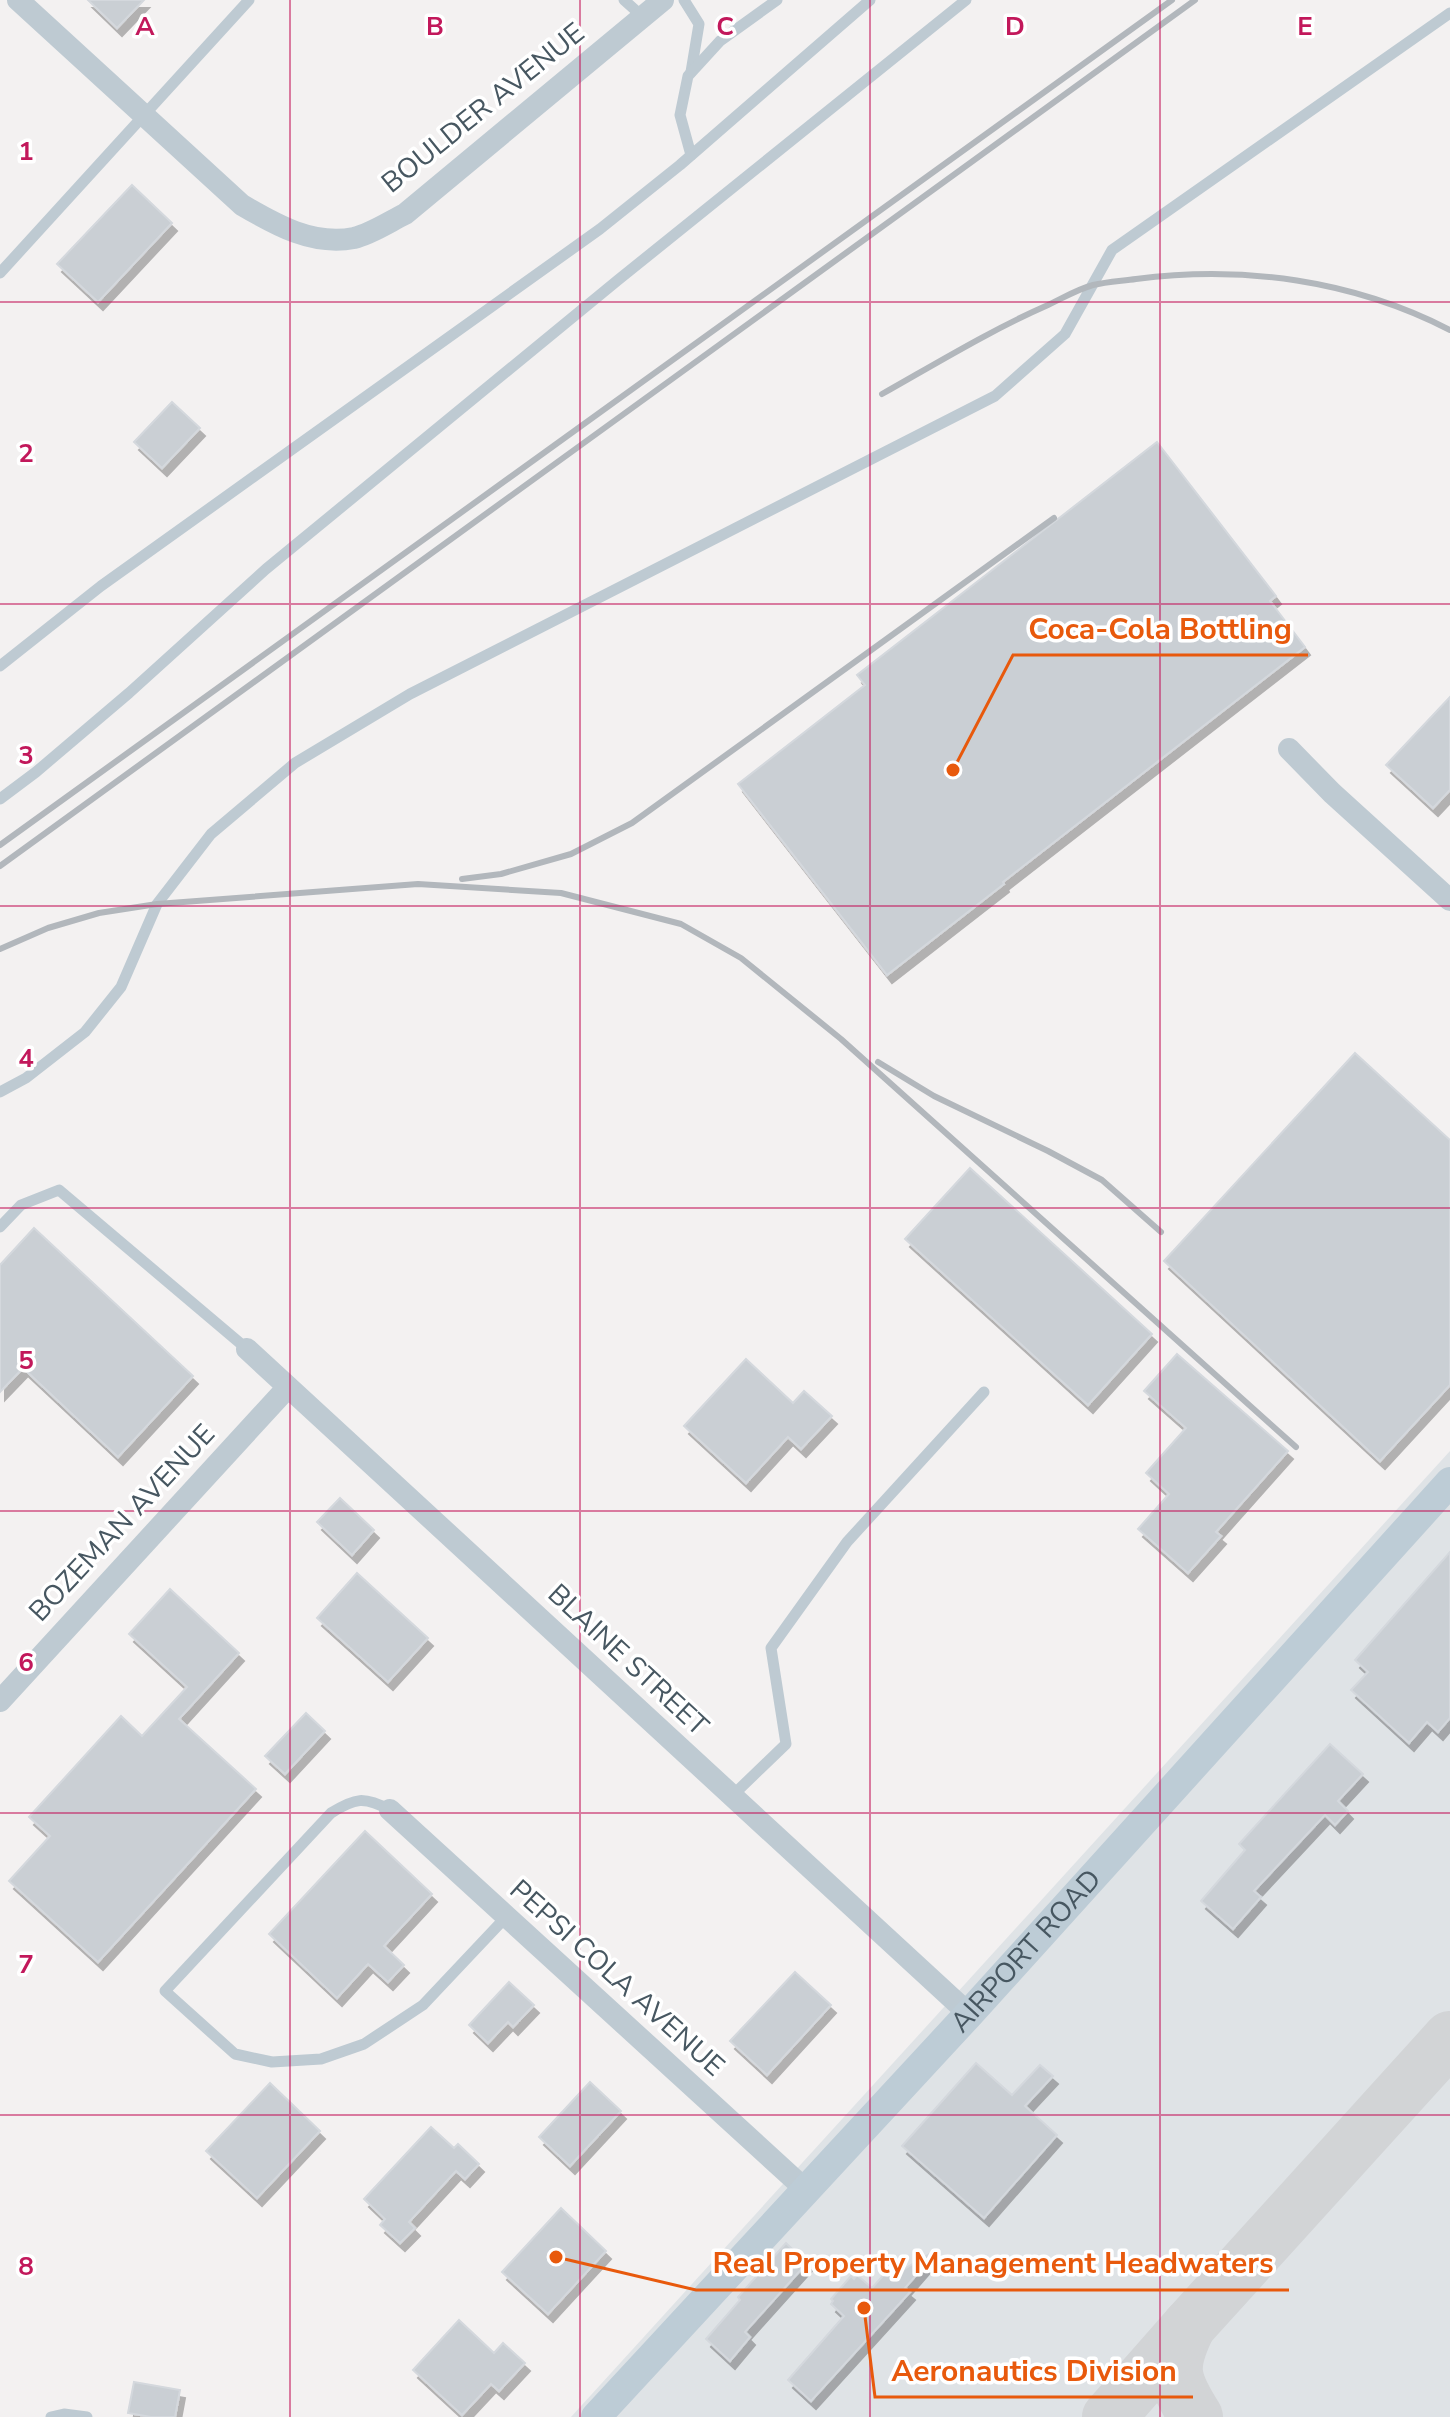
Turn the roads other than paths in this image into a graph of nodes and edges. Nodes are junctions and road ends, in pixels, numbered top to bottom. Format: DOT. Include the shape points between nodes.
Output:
graph roads {
  1 [pos="18,0"];
  2 [pos="249,0"];
  3 [pos="624,0"];
  4 [pos="663,0"];
  5 [pos="684,0"];
  6 [pos="777,0"];
  7 [pos="870,0"];
  8 [pos="966,0"];
  9 [pos="1450,13"];
  10 [pos="643,17"];
  11 [pos="691,73"];
  12 [pos="143,116"];
  13 [pos="691,155"];
  14 [pos="0,273"];
  15 [pos="0,666"];
  16 [pos="1289,749"];
  17 [pos="0,799"];
  18 [pos="1450,900"];
  19 [pos="0,1092"];
  20 [pos="0,1227"];
  21 [pos="247,1349"];
  22 [pos="288,1387"];
  23 [pos="984,1392"];
  24 [pos="1450,1482"];
  25 [pos="0,1701"];
  26 [pos="732,1796"];
  27 [pos="390,1810"];
  28 [pos="506,1917"];
  29 [pos="969,2014"];
  30 [pos="806,2190"];
  31 [pos="51,2417"];
  32 [pos="87,2417"];
  33 [pos="596,2417"];
  1 -- 12 [label="street, BOULDER AVENUE"];
  2 -- 12 [label="lane"];
  3 -- 10 [label="lane"];
  4 -- 10 [label="street, BOULDER AVENUE"];
  5 -- 11 [label="lane" via="699,24"];
  6 -- 11 [label="lane" via="720,41"];
  7 -- 13 [label="lane"];
  8 -- 17 [label="lane" via="278,559 129,693"];
  9 -- 19 [label="lane" via="1112,250 1065,334 995,396 410,694 295,763 211,834 157,904 121,987 85,1032"];
  10 -- 12 [label="street, BOULDER AVENUE" via="405,214 357,237 329,241 283,229 242,205"];
  11 -- 13 [label="lane" via="680,115"];
  12 -- 14 [label="lane"];
  13 -- 15 [label="lane" via="600,229 101,586"];
  16 -- 18 [label="street"];
  20 -- 21 [label="lane" via="21,1205 59,1190"];
  21 -- 22 [label="street, BLAINE STREET"];
  22 -- 25 [label="street, BOZEMAN AVENUE"];
  22 -- 26 [label="street, BLAINE STREET"];
  23 -- 26 [label="lane" via="847,1542 771,1648 786,1744"];
  24 -- 29 [label="street, AIRPORT ROAD"];
  26 -- 29 [label="street, BLAINE STREET"];
  27 -- 28 [label="street, PEPSI COLA AVENUE"];
  27 -- 28 [label="lane" via="372,1800 351,1801 331,1813 165,1991 235,2054 272,2062 321,2059 364,2044 423,2005"];
  28 -- 30 [label="street, PEPSI COLA AVENUE"];
  29 -- 30 [label="street, AIRPORT ROAD"];
  30 -- 33 [label="street, AIRPORT ROAD"];
  31 -- 32 [label="lane"];
}
